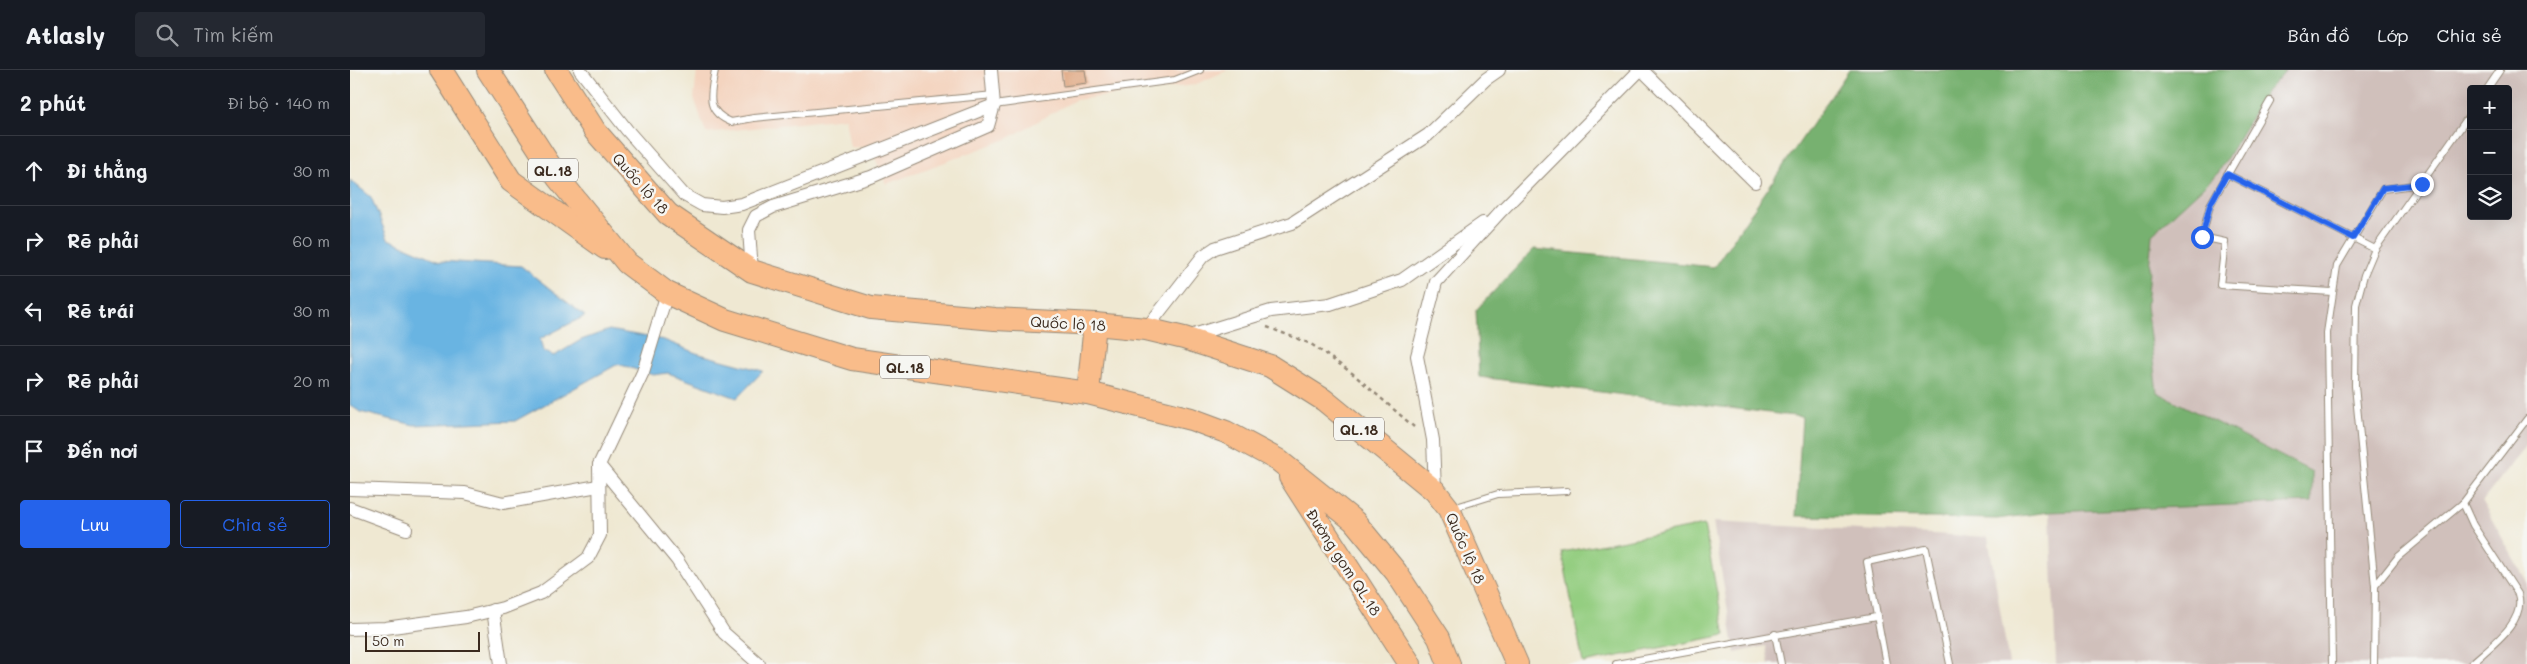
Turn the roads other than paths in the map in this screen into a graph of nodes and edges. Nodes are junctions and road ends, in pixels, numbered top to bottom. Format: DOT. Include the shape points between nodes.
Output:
graph roads {
  1 [pos="441,70"];
  2 [pos="488,70"];
  3 [pos="556,70"];
  4 [pos="580,70"];
  5 [pos="715,70"];
  6 [pos="991,70"];
  7 [pos="1200,70"];
  8 [pos="1498,70"];
  9 [pos="1641,70"];
  10 [pos="2500,70"];
  11 [pos="2490,85"];
  12 [pos="994,100"];
  13 [pos="2270,101"];
  14 [pos="2467,119"];
  15 [pos="2227,174"];
  16 [pos="1755,182"];
  17 [pos="2422,184"];
  18 [pos="1501,210"];
  19 [pos="2353,238"];
  20 [pos="2375,249"];
  21 [pos="626,263"];
  22 [pos="752,271"];
  23 [pos="2332,292"];
  24 [pos="667,293"];
  25 [pos="1095,324"];
  26 [pos="1146,329"];
  27 [pos="1184,338"];
  28 [pos="1088,393"];
  29 [pos="2527,419"];
  30 [pos="1278,460"];
  31 [pos="598,465"];
  32 [pos="598,486"];
  33 [pos="350,489"];
  34 [pos="1436,491"];
  35 [pos="1567,491"];
  36 [pos="2463,503"];
  37 [pos="350,508"];
  38 [pos="1449,509"];
  39 [pos="406,529"];
  40 [pos="2375,586"];
  41 [pos="492,610"];
  42 [pos="1876,617"];
  43 [pos="350,629"];
  44 [pos="1775,634"];
  45 [pos="500,658"];
  46 [pos="492,664"];
  47 [pos="758,664"];
  48 [pos="1410,664"];
  49 [pos="1448,664"];
  50 [pos="1518,664"];
  51 [pos="1616,664"];
  52 [pos="1780,664"];
  53 [pos="1886,664"];
  54 [pos="1950,664"];
  55 [pos="2332,664"];
  56 [pos="2374,664"];
  57 [pos="2471,664"];
  1 -- 21 [label="highway" via="511,181"];
  2 -- 21 [label="highway, QL.18" via="558,178"];
  3 -- 22 [label="highway, Quốc lộ 18 / QL.18" via="595,131 668,214"];
  4 -- 12 [label="street" via="684,195 702,205 722,207 742,204"];
  5 -- 12 [label="lane" via="711,105 716,113 731,122"];
  6 -- 12 [label="street"];
  7 -- 12 [label="lane" via="1175,80"];
  8 -- 26 [label="street" via="1428,135 1292,223 1215,248 1203,256"];
  9 -- 16 [label="street"];
  9 -- 18 [label="street"];
  10 -- 11 [label="lane"];
  12 -- 22 [label="street" via="988,126 871,177 773,207 756,216 749,230"];
  13 -- 15 [label="lane"];
  14 -- 17 [label="lane"];
  15 -- 19 [label="lane"];
  15 -- 23 [label="lane" via="2210,205 2202,237 2225,242 2220,285"];
  17 -- 19 [label="lane" via="2383,188"];
  17 -- 20 [label="lane"];
  18 -- 27 [label="street" via="1402,280 1330,304 1271,311"];
  18 -- 34 [label="street" via="1436,282 1417,356 1433,440"];
  19 -- 20 [label="lane"];
  19 -- 23 [label="lane" via="2337,266"];
  20 -- 40 [label="lane" via="2356,304 2354,363"];
  21 -- 24 [label="highway, QL.18"];
  22 -- 25 [label="highway, Quốc lộ 18 / QL.18" via="871,308"];
  23 -- 55 [label="lane" via="2327,333"];
  24 -- 28 [label="highway, QL.18" via="726,320 852,359"];
  24 -- 31 [label="street" via="644,372"];
  25 -- 26 [label="highway, Quốc lộ 18 / QL.18"];
  25 -- 28 [label="highway"];
  26 -- 27 [label="highway, Quốc lộ 18 / QL.18"];
  27 -- 34 [label="highway, Quốc lộ 18 / QL.18" via="1270,366 1324,400"];
  28 -- 30 [label="highway, QL.18" via="1191,419 1226,432"];
  29 -- 36 [label="lane"];
  30 -- 48 [label="highway, Đường gom QL.18 / QL.18"];
  30 -- 49 [label="highway, QL.18" via="1354,521 1396,572 1439,638"];
  31 -- 32 [label="street"];
  31 -- 47 [label="street" via="677,560 724,633"];
  32 -- 33 [label="street" via="503,503 465,493"];
  32 -- 41 [label="street" via="600,535 588,558 541,593"];
  34 -- 38 [label="highway, Quốc lộ 18 / QL.18"];
  35 -- 38 [label="lane" via="1498,494"];
  36 -- 40 [label="lane" via="2398,557"];
  36 -- 57 [label="lane" via="2521,604 2516,622"];
  37 -- 39 [label="street"];
  38 -- 50 [label="highway, Quốc lộ 18 / QL.18"];
  40 -- 56 [label="lane"];
  41 -- 43 [label="street" via="385,628"];
  41 -- 45 [label="street"];
  42 -- 44 [label="lane"];
  42 -- 53 [label="lane"];
  42 -- 54 [label="lane" via="1867,562 1926,549"];
  44 -- 51 [label="lane"];
  44 -- 52 [label="lane"];
  45 -- 46 [label="street"];
}
